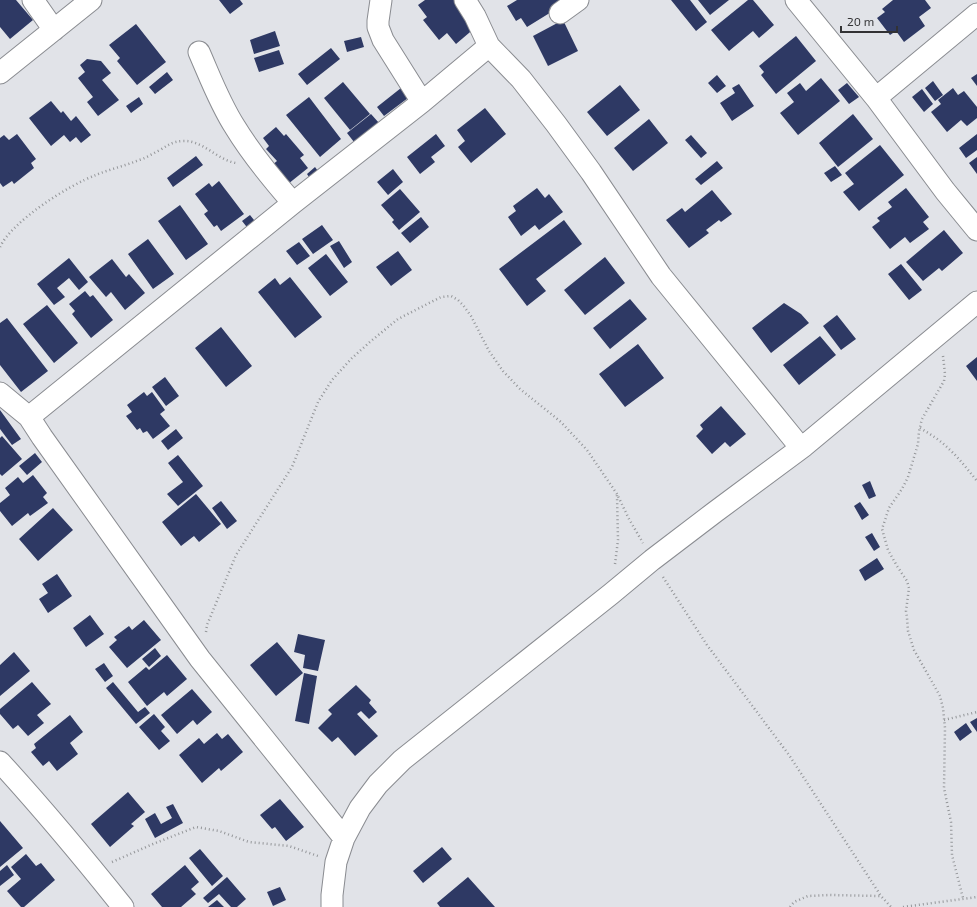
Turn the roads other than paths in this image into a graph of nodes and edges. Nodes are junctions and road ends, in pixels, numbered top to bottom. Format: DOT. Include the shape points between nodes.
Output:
graph roads {
  1 [pos="33,0"];
  2 [pos="91,0"];
  3 [pos="381,0"];
  4 [pos="465,0"];
  5 [pos="578,0"];
  6 [pos="796,0"];
  7 [pos="560,13"];
  8 [pos="977,14"];
  9 [pos="54,30"];
  10 [pos="489,46"];
  11 [pos="199,52"];
  12 [pos="0,73"];
  13 [pos="876,98"];
  14 [pos="422,102"];
  15 [pos="292,203"];
  16 [pos="977,230"];
  17 [pos="977,302"];
  18 [pos="0,393"];
  19 [pos="29,417"];
  20 [pos="801,448"];
  21 [pos="0,762"];
  22 [pos="344,838"];
  23 [pos="123,907"];
  24 [pos="332,907"];
  1 -- 9 [label="street"];
  2 -- 9 [label="street"];
  3 -- 14 [label="street" via="378,27 383,40"];
  4 -- 10 [label="street"];
  5 -- 7 [label="street"];
  6 -- 13 [label="street"];
  8 -- 13 [label="street"];
  9 -- 12 [label="street"];
  10 -- 14 [label="street"];
  10 -- 20 [label="street" via="521,79 556,124 661,276"];
  11 -- 15 [label="street" via="231,120 258,162"];
  13 -- 16 [label="street"];
  14 -- 15 [label="street"];
  15 -- 19 [label="street"];
  17 -- 20 [label="street"];
  18 -- 19 [label="street"];
  19 -- 22 [label="street" via="200,659"];
  20 -- 22 [label="street" via="652,560 402,760 378,784 360,808"];
  21 -- 23 [label="street"];
  22 -- 24 [label="street" via="336,862"];
}
